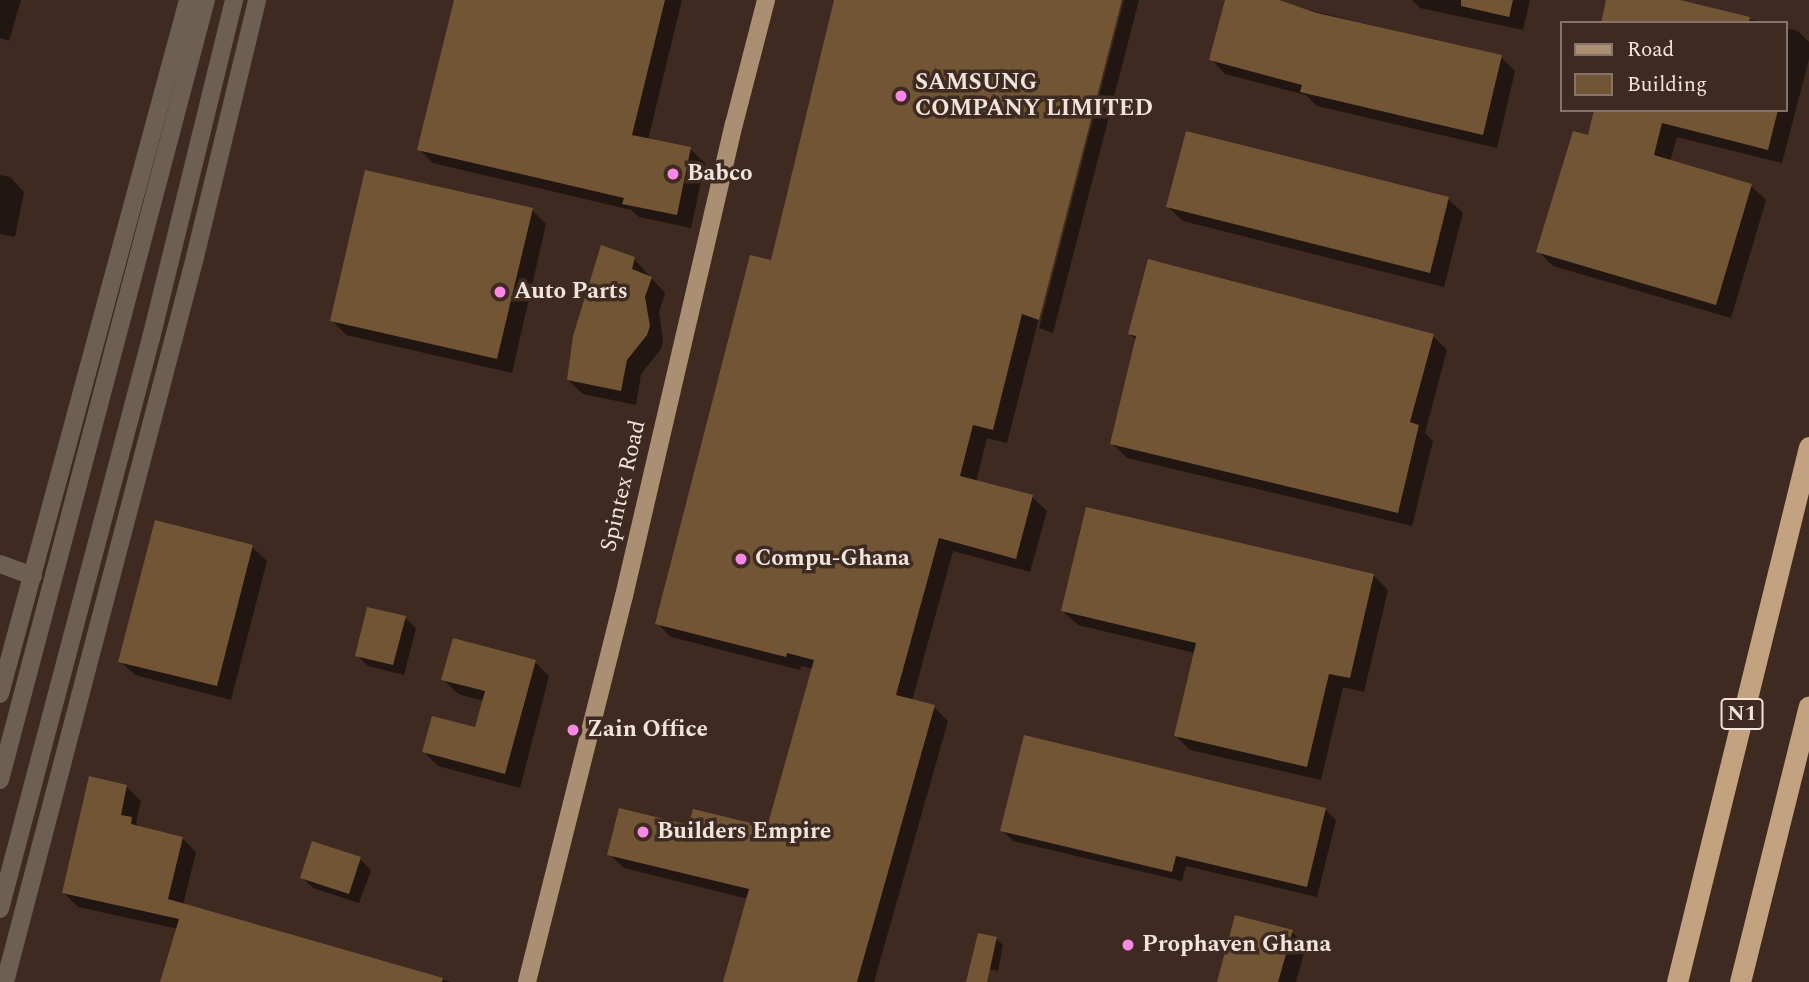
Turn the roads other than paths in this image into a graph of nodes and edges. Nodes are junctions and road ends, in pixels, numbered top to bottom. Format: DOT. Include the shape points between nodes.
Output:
graph roads {
  1 [pos="188,0"];
  2 [pos="206,0"];
  3 [pos="234,0"];
  4 [pos="257,0"];
  5 [pos="766,0"];
  6 [pos="1809,447"];
  7 [pos="0,564"];
  8 [pos="33,576"];
  9 [pos="0,694"];
  10 [pos="1809,706"];
  11 [pos="0,780"];
  12 [pos="0,909"];
  13 [pos="5,982"];
  14 [pos="527,982"];
  15 [pos="1676,982"];
  16 [pos="1740,982"];
  1 -- 8 [label="street"];
  2 -- 11 [label="street"];
  3 -- 12 [label="street" via="151,338"];
  4 -- 13 [label="street" via="195,257"];
  5 -- 14 [label="main road, Spintex Road"];
  6 -- 15 [label="highway, N1"];
  7 -- 8 [label="street"];
  8 -- 9 [label="street"];
  10 -- 16 [label="highway"];
}
